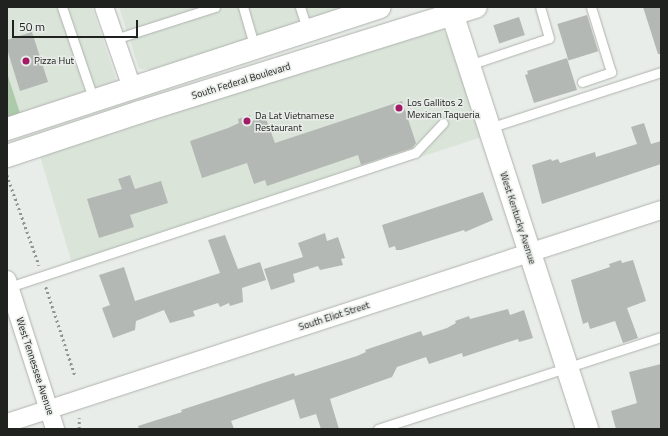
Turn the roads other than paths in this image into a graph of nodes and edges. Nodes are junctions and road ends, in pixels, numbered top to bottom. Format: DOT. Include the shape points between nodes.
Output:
graph roads {
  1 [pos="62,7"];
  2 [pos="104,7"];
  3 [pos="215,7"];
  4 [pos="243,7"];
  5 [pos="300,7"];
  6 [pos="380,7"];
  7 [pos="476,7"];
  8 [pos="540,7"];
  9 [pos="591,7"];
  10 [pos="451,11"];
  11 [pos="308,31"];
  12 [pos="115,39"];
  13 [pos="255,48"];
  14 [pos="469,65"];
  15 [pos="611,72"];
  16 [pos="661,72"];
  17 [pos="582,82"];
  18 [pos="616,87"];
  19 [pos="132,88"];
  20 [pos="94,101"];
  21 [pos="443,123"];
  22 [pos="489,128"];
  23 [pos="7,129"];
  24 [pos="7,156"];
  25 [pos="661,210"];
  26 [pos="530,253"];
  27 [pos="8,282"];
  28 [pos="661,337"];
  29 [pos="567,367"];
  30 [pos="49,409"];
  31 [pos="7,423"];
  32 [pos="55,429"];
  33 [pos="378,429"];
  34 [pos="587,429"];
  1 -- 20 [label="lane"];
  2 -- 12 [label="street"];
  3 -- 12 [label="lane"];
  4 -- 13 [label="lane"];
  5 -- 11 [label="lane"];
  6 -- 11 [label="main road"];
  7 -- 10 [label="main road, South Federal Boulevard"];
  8 -- 14 [label="lane" via="549,38"];
  9 -- 15 [label="lane"];
  10 -- 14 [label="main road, West Kentucky Avenue"];
  10 -- 24 [label="main road, South Federal Boulevard"];
  11 -- 13 [label="main road"];
  12 -- 19 [label="street"];
  13 -- 19 [label="main road"];
  14 -- 22 [label="main road, West Kentucky Avenue"];
  15 -- 17 [label="lane"];
  15 -- 18 [label="lane"];
  16 -- 18 [label="lane"];
  18 -- 22 [label="lane"];
  19 -- 20 [label="main road"];
  20 -- 23 [label="main road"];
  21 -- 27 [label="lane" via="415,153"];
  22 -- 26 [label="main road, West Kentucky Avenue"];
  25 -- 26 [label="street, South Eliot Street"];
  26 -- 29 [label="main road, West Kentucky Avenue"];
  26 -- 30 [label="street, South Eliot Street"];
  27 -- 30 [label="street, West Tennessee Avenue"];
  28 -- 29 [label="lane"];
  29 -- 33 [label="lane"];
  29 -- 34 [label="main road, West Kentucky Avenue"];
  30 -- 31 [label="street, South Eliot Street"];
  30 -- 32 [label="street, West Tennessee Avenue"];
}
